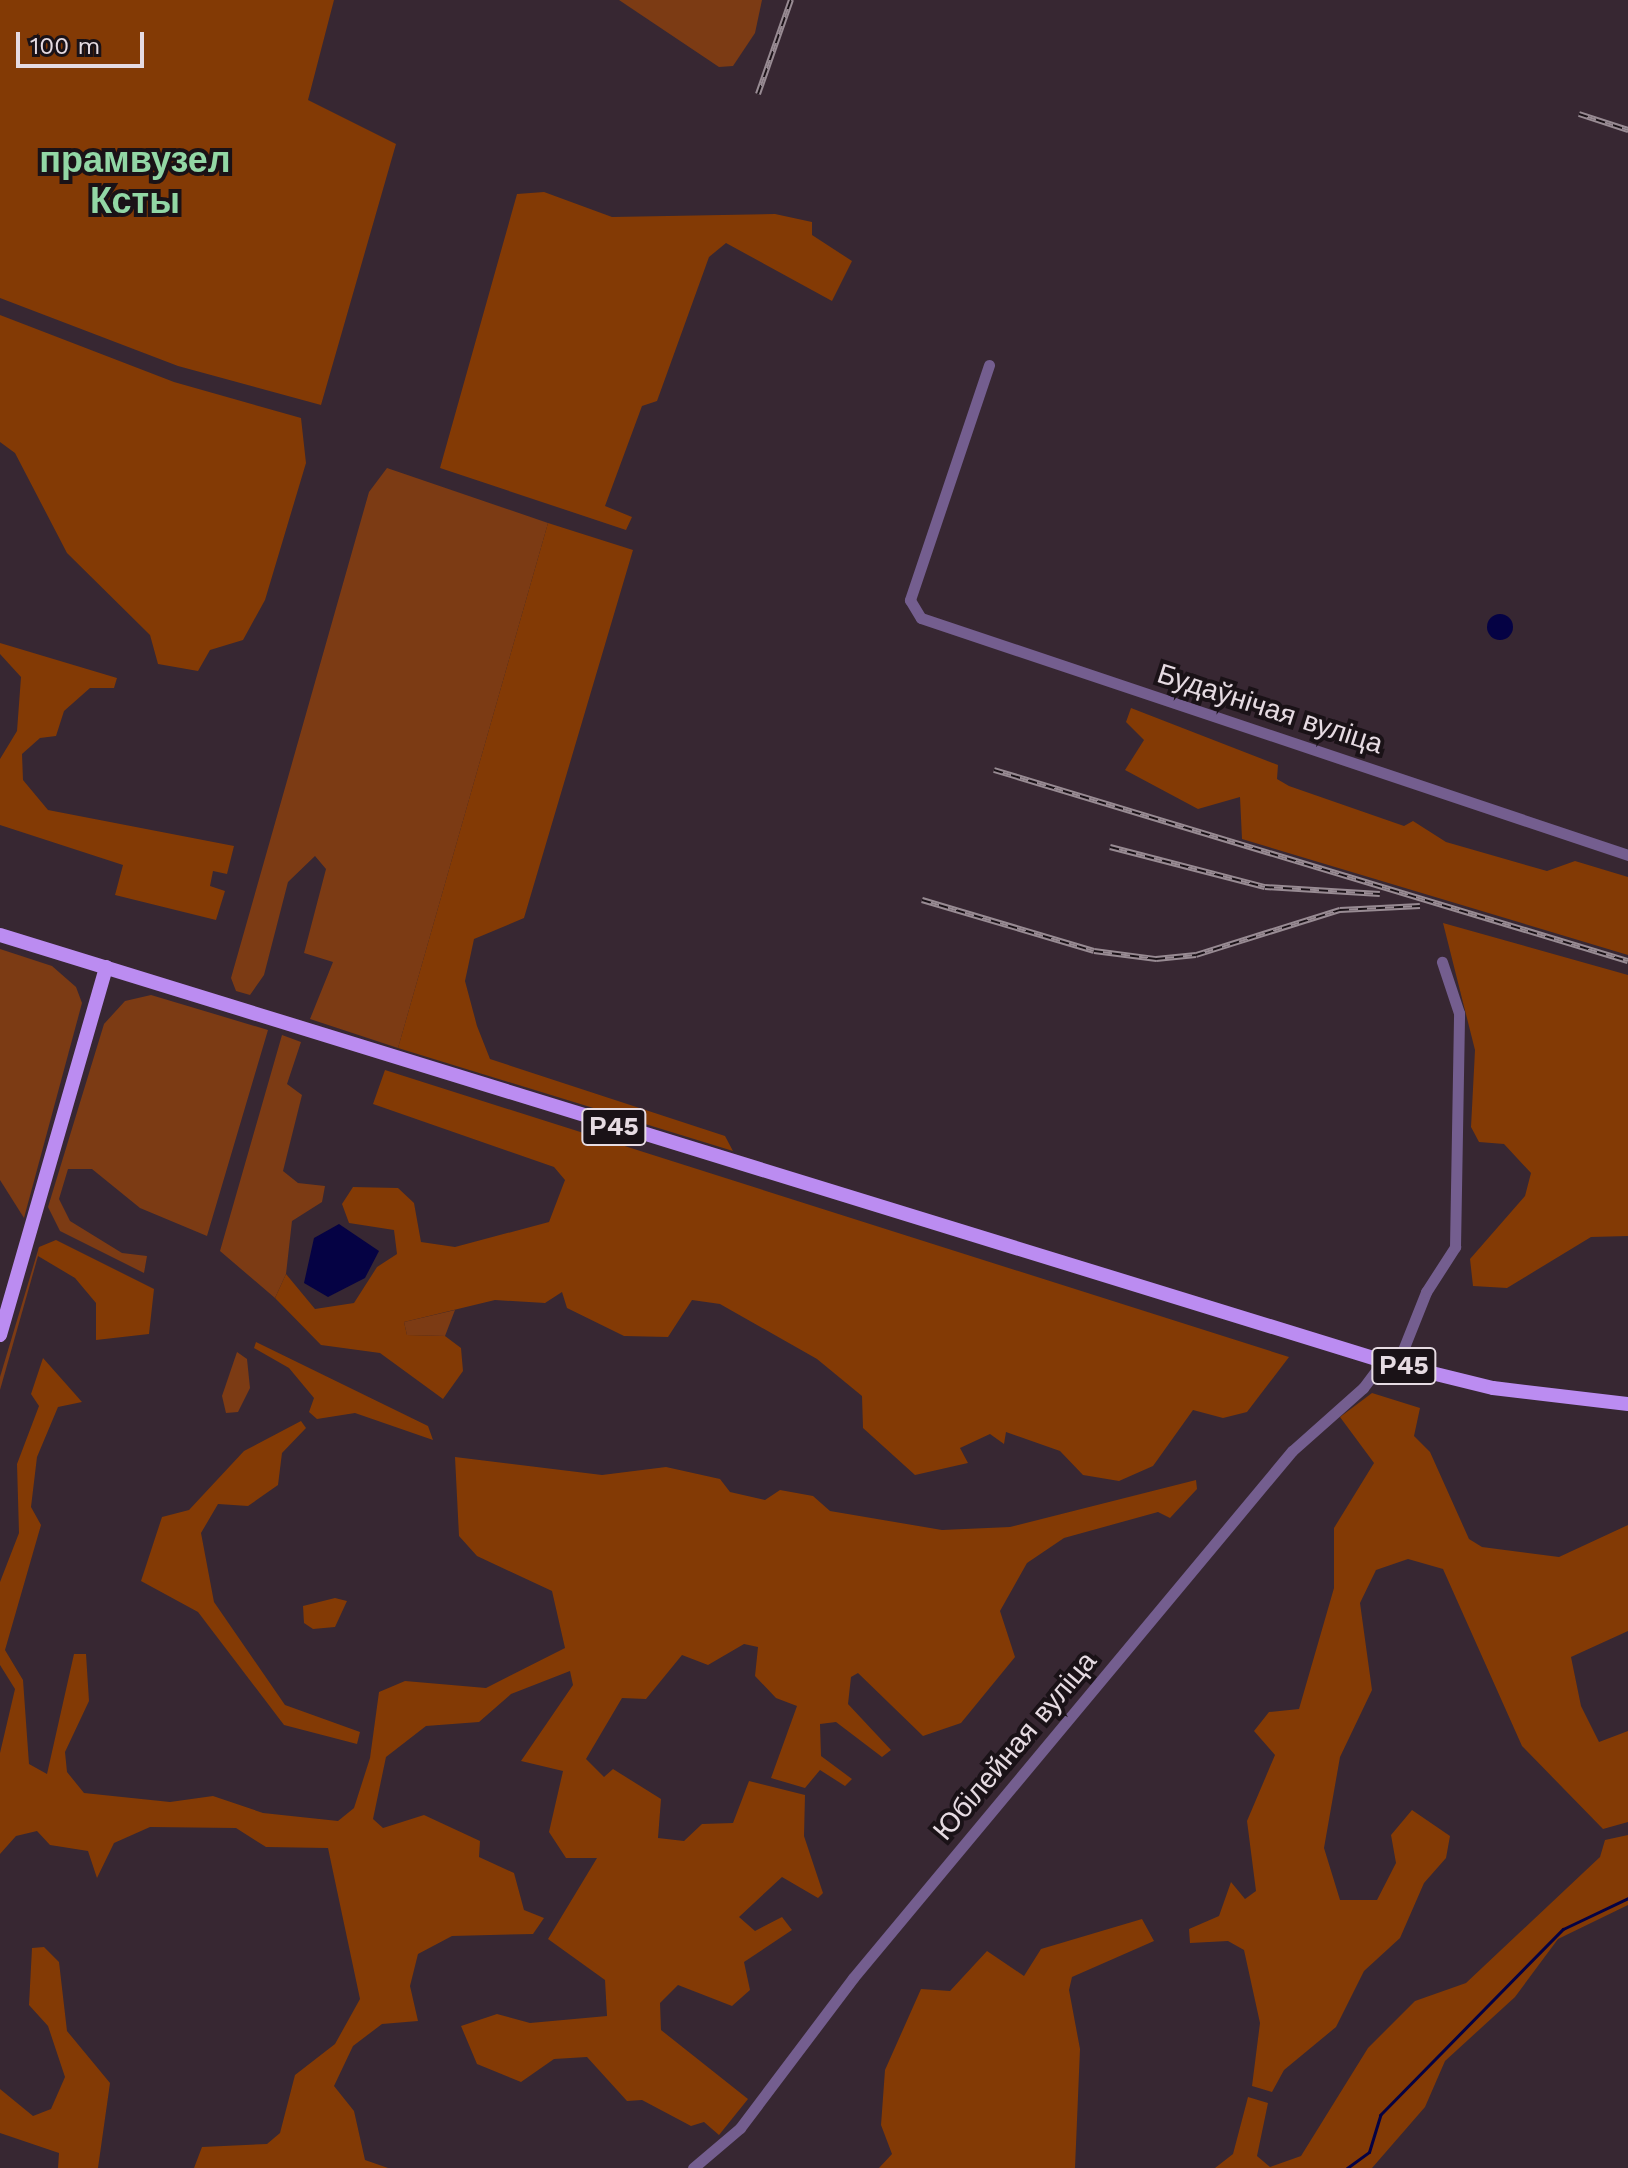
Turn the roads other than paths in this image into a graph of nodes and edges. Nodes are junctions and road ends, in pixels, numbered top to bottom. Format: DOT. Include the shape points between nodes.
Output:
graph roads {
  1 [pos="989,365"];
  2 [pos="1628,855"];
  3 [pos="0,935"];
  4 [pos="1442,962"];
  5 [pos="106,967"];
  6 [pos="0,1335"];
  7 [pos="1390,1363"];
  8 [pos="1628,1404"];
  9 [pos="693,2168"];
  1 -- 2 [label="street, Будаўнічая вуліца" via="912,595 921,618"];
  3 -- 5 [label="main road, Р45"];
  4 -- 7 [label="street, Юбілейная вуліца" via="1459,1013 1455,1247"];
  5 -- 6 [label="main road"];
  5 -- 7 [label="main road, Р45"];
  7 -- 8 [label="main road, Р45" via="1493,1388"];
  7 -- 9 [label="street, Юбілейная вуліца" via="1292,1451 853,1978 740,2128"];
}
